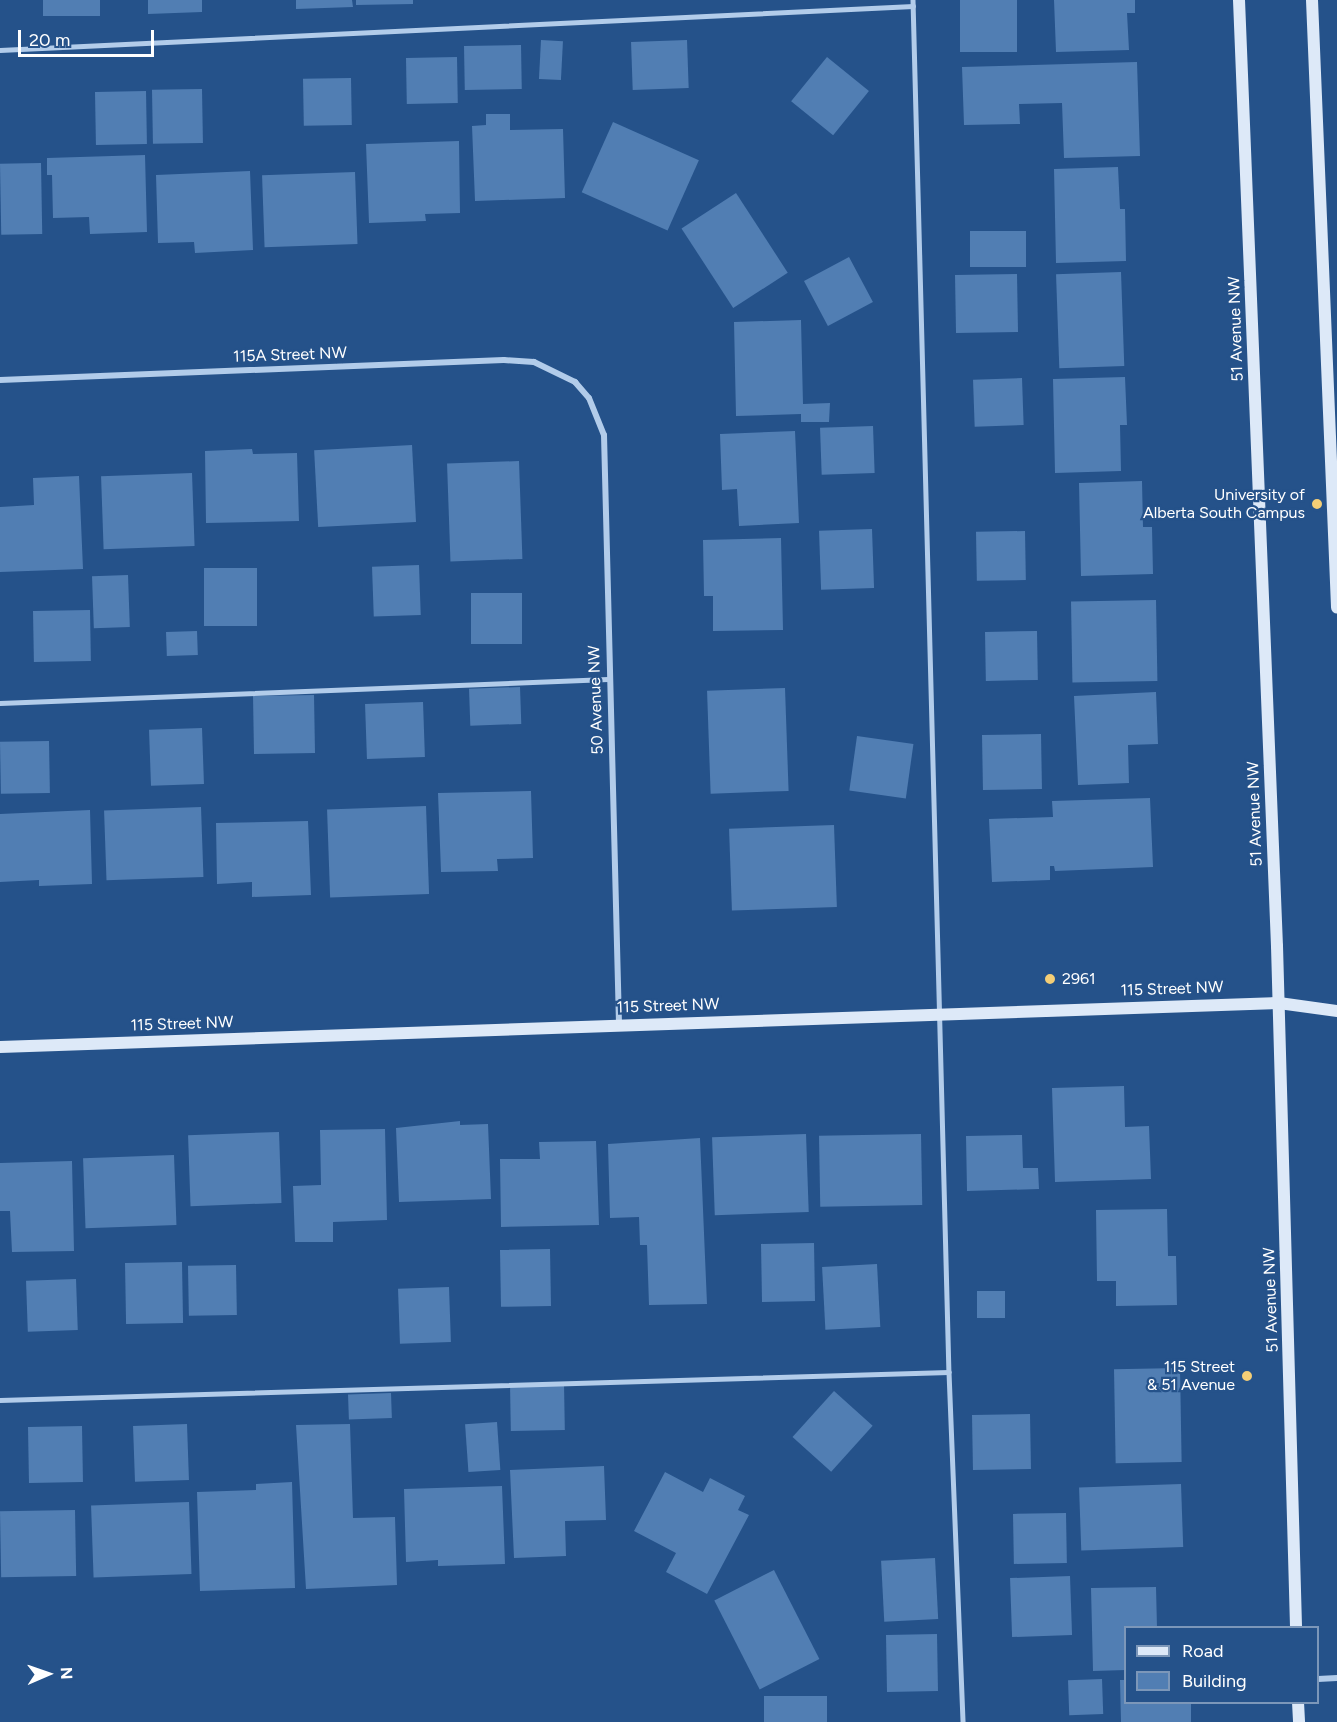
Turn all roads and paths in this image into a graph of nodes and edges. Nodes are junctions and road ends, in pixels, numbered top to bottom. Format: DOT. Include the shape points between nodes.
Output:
graph roads {
  1 [pos="1239,0"];
  2 [pos="1312,0"];
  3 [pos="913,3"];
  4 [pos="0,50"];
  5 [pos="0,380"];
  6 [pos="575,382"];
  7 [pos="1337,607"];
  8 [pos="608,679"];
  9 [pos="0,703"];
  10 [pos="1279,1003"];
  11 [pos="1337,1011"];
  12 [pos="939,1012"];
  13 [pos="619,1024"];
  14 [pos="0,1047"];
  15 [pos="949,1372"];
  16 [pos="0,1400"];
  17 [pos="1296,1626"];
  18 [pos="1337,1678"];
  19 [pos="1319,1679"];
  20 [pos="1298,1704"];
  21 [pos="963,1722"];
  22 [pos="1299,1722"];
  1 -- 10 [label="main road, 51 Avenue NW"];
  2 -- 7 [label="main road"];
  3 -- 4 [label="lane"];
  3 -- 12 [label="lane"];
  5 -- 6 [label="street, 115A Street NW" via="504,360 534,362"];
  6 -- 8 [label="street, 50 Avenue NW" via="589,398 604,435"];
  8 -- 9 [label="lane"];
  8 -- 13 [label="street, 50 Avenue NW"];
  10 -- 11 [label="main road, 115 Street NW"];
  10 -- 12 [label="main road, 115 Street NW"];
  10 -- 17 [label="main road, 51 Avenue NW"];
  12 -- 13 [label="main road, 115 Street NW"];
  12 -- 15 [label="lane"];
  13 -- 14 [label="main road, 115 Street NW"];
  15 -- 16 [label="lane"];
  15 -- 21 [label="lane"];
  18 -- 19 [label="street"];
  20 -- 22 [label="main road"];
}
